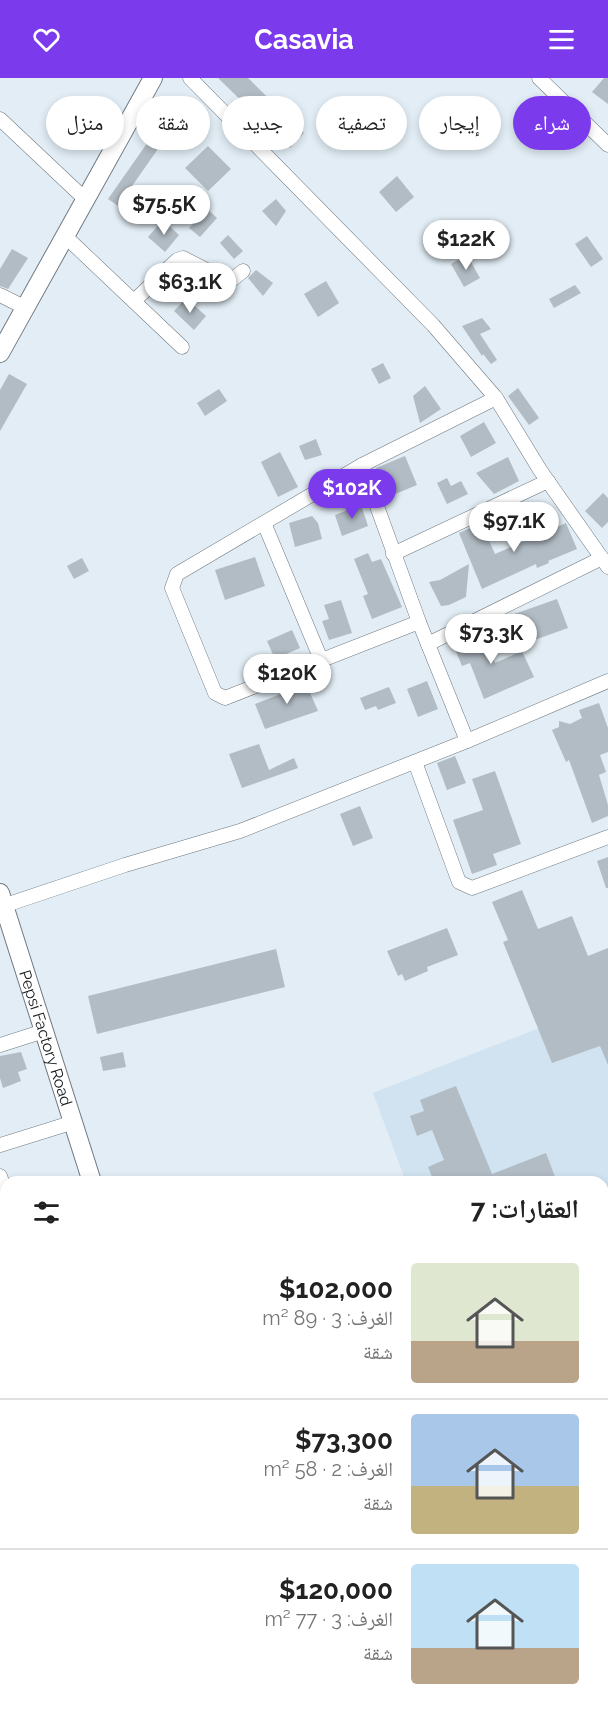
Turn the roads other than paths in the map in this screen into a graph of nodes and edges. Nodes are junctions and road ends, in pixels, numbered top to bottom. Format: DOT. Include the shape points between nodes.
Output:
graph roads {
  1 [pos="153,78"];
  2 [pos="190,78"];
  3 [pos="539,78"];
  4 [pos="0,119"];
  5 [pos="608,145"];
  6 [pos="86,200"];
  7 [pos="66,237"];
  8 [pos="243,271"];
  9 [pos="0,295"];
  10 [pos="134,301"];
  11 [pos="26,308"];
  12 [pos="182,347"];
  13 [pos="0,353"];
  14 [pos="496,398"];
  15 [pos="362,465"];
  16 [pos="548,481"];
  17 [pos="264,523"];
  18 [pos="393,554"];
  19 [pos="605,562"];
  20 [pos="418,622"];
  21 [pos="428,644"];
  22 [pos="322,662"];
  23 [pos="608,681"];
  24 [pos="467,741"];
  25 [pos="415,762"];
  26 [pos="608,837"];
  27 [pos="1,902"];
  28 [pos="44,1031"];
  29 [pos="0,1045"];
  30 [pos="74,1122"];
  31 [pos="0,1145"];
  32 [pos="90,1176"];
  1 -- 6 [label="main road"];
  2 -- 14 [label="street" via="433,325"];
  3 -- 5 [label="street"];
  4 -- 6 [label="street"];
  6 -- 7 [label="main road"];
  7 -- 10 [label="street"];
  7 -- 11 [label="main road"];
  8 -- 10 [label="street" via="227,279 183,258"];
  9 -- 11 [label="street"];
  10 -- 12 [label="street"];
  11 -- 13 [label="main road"];
  14 -- 15 [label="street"];
  14 -- 16 [label="street"];
  15 -- 17 [label="street"];
  15 -- 18 [label="street"];
  16 -- 18 [label="street"];
  16 -- 19 [label="street"];
  17 -- 22 [label="street"];
  17 -- 22 [label="street" via="177,574 172,588 191,637 215,693 225,698"];
  18 -- 20 [label="street"];
  19 -- 21 [label="street"];
  20 -- 21 [label="street"];
  20 -- 22 [label="street"];
  21 -- 24 [label="street"];
  23 -- 24 [label="street"];
  24 -- 25 [label="street"];
  25 -- 26 [label="street" via="459,882 464,886 472,888"];
  25 -- 27 [label="street" via="240,831"];
  27 -- 28 [label="main road, Pepsi Factory Road"];
  28 -- 29 [label="street"];
  28 -- 30 [label="main road, Pepsi Factory Road"];
  30 -- 31 [label="street"];
  30 -- 32 [label="main road, Pepsi Factory Road"];
}
